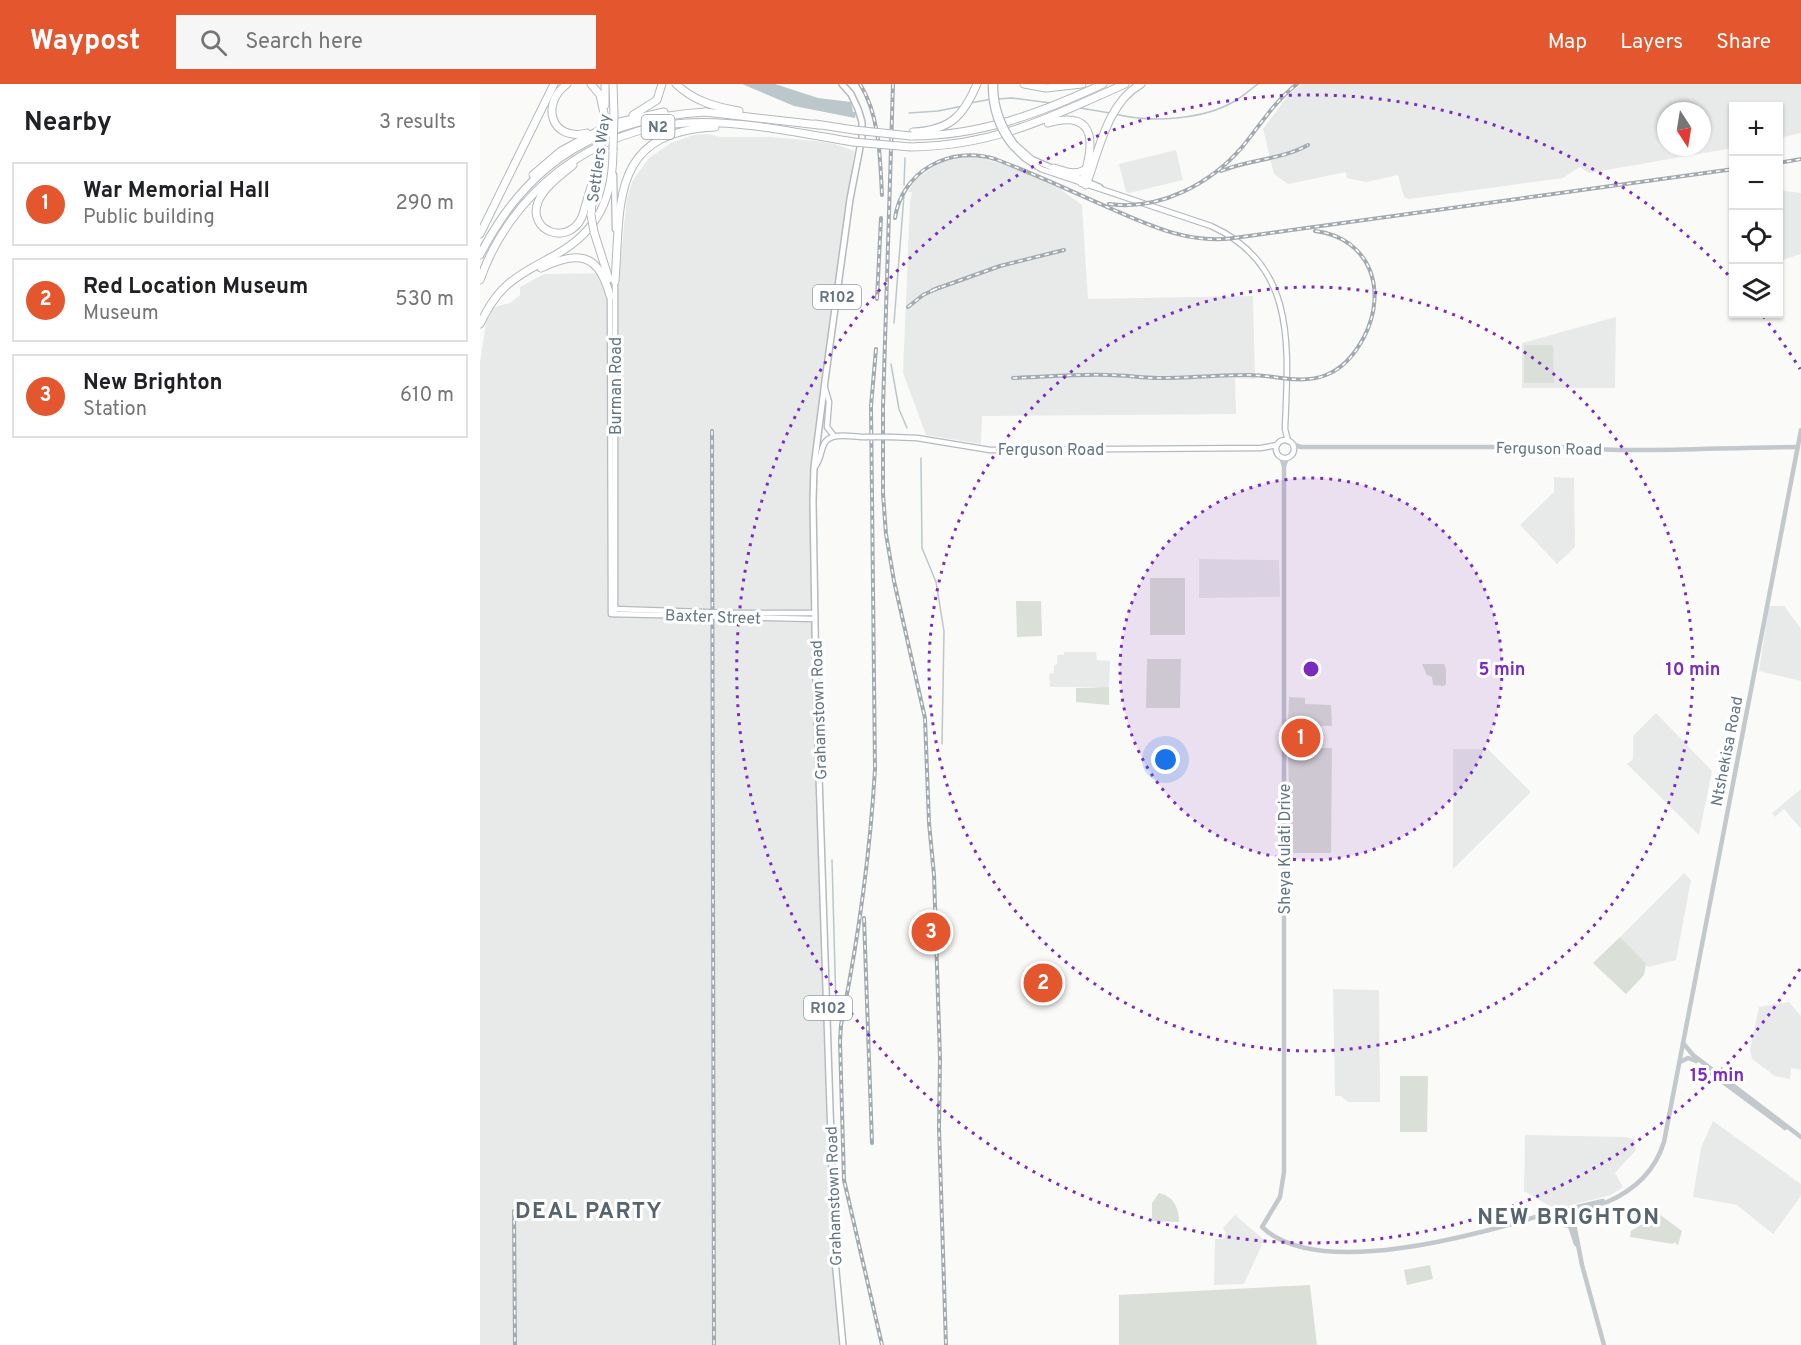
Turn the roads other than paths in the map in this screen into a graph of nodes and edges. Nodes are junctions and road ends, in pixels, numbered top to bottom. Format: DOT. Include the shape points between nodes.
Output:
graph roads {
  1 [pos="554,84"];
  2 [pos="567,84"];
  3 [pos="591,84"];
  4 [pos="605,84"];
  5 [pos="614,84"];
  6 [pos="662,84"];
  7 [pos="676,84"];
  8 [pos="842,84"];
  9 [pos="993,84"];
  10 [pos="1024,84"];
  11 [pos="1082,84"];
  12 [pos="1103,84"];
  13 [pos="1125,84"];
  14 [pos="1141,84"];
  15 [pos="976,87"];
  16 [pos="706,112"];
  17 [pos="607,120"];
  18 [pos="819,125"];
  19 [pos="768,129"];
  20 [pos="596,131"];
  21 [pos="911,134"];
  22 [pos="608,142"];
  23 [pos="1013,145"];
  24 [pos="941,146"];
  25 [pos="613,153"];
  26 [pos="1088,166"];
  27 [pos="597,167"];
  28 [pos="1054,168"];
  29 [pos="1085,182"];
  30 [pos="511,204"];
  31 [pos="594,232"];
  32 [pos="480,234"];
  33 [pos="480,254"];
  34 [pos="481,276"];
  35 [pos="615,281"];
  36 [pos="501,290"];
  37 [pos="610,296"];
  38 [pos="480,324"];
  39 [pos="825,387"];
  40 [pos="1285,429"];
  41 [pos="1801,430"];
  42 [pos="837,436"];
  43 [pos="1290,443"];
  44 [pos="1278,444"];
  45 [pos="1301,447"];
  46 [pos="1798,447"];
  47 [pos="1265,448"];
  48 [pos="1294,451"];
  49 [pos="1276,452"];
  50 [pos="1281,458"];
  51 [pos="1287,458"];
  52 [pos="1284,466"];
  53 [pos="814,467"];
  54 [pos="613,612"];
  55 [pos="815,616"];
  56 [pos="1683,1042"];
  57 [pos="1681,1052"];
  58 [pos="1692,1058"];
  59 [pos="1679,1063"];
  60 [pos="1801,1139"];
  61 [pos="1612,1200"];
  62 [pos="1569,1209"];
  63 [pos="1563,1212"];
  64 [pos="1578,1216"];
  65 [pos="1533,1218"];
  66 [pos="1561,1219"];
  67 [pos="1572,1225"];
  68 [pos="843,1345"];
  69 [pos="1604,1345"];
  1 -- 32 [label="highway"];
  2 -- 20 [label="highway" via="553,105 555,124 573,135"];
  3 -- 17 [label="highway" via="600,95"];
  4 -- 17 [label="highway, Settlers Way"];
  5 -- 25 [label="highway, Settlers Way, bridge"];
  6 -- 17 [label="highway" via="653,103"];
  7 -- 18 [label="highway" via="713,106"];
  8 -- 39 [label="main road, Grahamstown Road / R102" via="855,102 862,122"];
  9 -- 23 [label="main road, bridge" via="995,117"];
  10 -- 11 [label="highway" via="1046,88"];
  12 -- 21 [label="highway, N2" via="1042,111 980,130"];
  13 -- 24 [label="highway, N2" via="1008,133"];
  14 -- 29 [label="highway" via="1119,102"];
  15 -- 21 [label="highway" via="956,119"];
  16 -- 17 [label="highway" via="660,112"];
  16 -- 18 [label="highway, N2"];
  16 -- 30 [label="highway, N2" via="642,120 595,136 552,165"];
  17 -- 20 [label="highway"];
  17 -- 27 [label="highway, Settlers Way, bridge"];
  18 -- 21 [label="highway, N2, bridge"];
  19 -- 22 [label="highway, N2" via="684,123 639,131"];
  19 -- 24 [label="highway, N2, bridge" via="854,142"];
  19 -- 35 [label="highway" via="689,129 666,137 644,153 623,188"];
  20 -- 30 [label="highway" via="542,166"];
  22 -- 27 [label="highway" via="574,165 541,196 537,213 542,226 560,234 578,224"];
  22 -- 34 [label="highway, N2" via="584,153 544,183 519,209"];
  23 -- 28 [label="main road"];
  23 -- 29 [label="main road" via="1035,166"];
  24 -- 26 [label="highway" via="981,142 1058,120 1072,120 1088,133"];
  25 -- 35 [label="main road, Burman Road"];
  25 -- 36 [label="highway, Settlers Way" via="606,199 591,228 569,247"];
  26 -- 28 [label="highway" via="1079,173"];
  26 -- 29 [label="highway"];
  27 -- 31 [label="highway, Settlers Way, bridge" via="591,215"];
  28 -- 29 [label="main road"];
  29 -- 40 [label="main road" via="1215,227 1244,247 1264,269 1278,294 1285,324"];
  30 -- 33 [label="highway, N2"];
  31 -- 37 [label="highway, Burman Road" via="607,271"];
  35 -- 54 [label="main road, Burman Road"];
  36 -- 37 [label="highway" via="555,261 577,257 599,268"];
  36 -- 38 [label="highway"];
  37 -- 54 [label="main road, Burman Road"];
  39 -- 42 [label="main road" via="829,401 827,428"];
  39 -- 53 [label="main road, Grahamstown Road / R102"];
  40 -- 43 [label="main road"];
  40 -- 44 [label="main road"];
  41 -- 46 [label="street, Ntshekisa Road"];
  42 -- 47 [label="main road, Ferguson Road, bridge" via="917,438 990,450"];
  42 -- 53 [label="main road" via="825,442"];
  43 -- 44 [label="main road"];
  43 -- 45 [label="street, Ferguson Road"];
  43 -- 48 [label="main road"];
  44 -- 47 [label="main road, Ferguson Road"];
  44 -- 49 [label="main road"];
  45 -- 46 [label="street, Ferguson Road"];
  45 -- 48 [label="street"];
  46 -- 56 [label="street, Ntshekisa Road"];
  47 -- 49 [label="main road, Ferguson Road"];
  48 -- 51 [label="main road"];
  49 -- 50 [label="main road"];
  50 -- 51 [label="main road"];
  50 -- 52 [label="street, Sheya Kulati Drive"];
  51 -- 52 [label="street, Sheya Kulati Drive"];
  52 -- 65 [label="street, Sheya Kulati Drive" via="1284,1172 1280,1197 1262,1227 1303,1248 1380,1251"];
  53 -- 55 [label="main road, Grahamstown Road / R102"];
  54 -- 55 [label="main road, Baxter Street, bridge"];
  55 -- 68 [label="main road, Grahamstown Road / R102" via="835,1260"];
  56 -- 57 [label="street, Ntshekisa Road"];
  56 -- 60 [label="street" via="1692,1055"];
  57 -- 58 [label="street"];
  57 -- 59 [label="street, Ntshekisa Road"];
  58 -- 59 [label="street"];
  58 -- 60 [label="street"];
  59 -- 61 [label="street, Ntshekisa Road" via="1658,1158 1641,1180"];
  61 -- 62 [label="street"];
  61 -- 64 [label="street" via="1582,1210"];
  62 -- 63 [label="street"];
  62 -- 64 [label="street"];
  63 -- 65 [label="street"];
  63 -- 66 [label="street"];
  64 -- 67 [label="street"];
  65 -- 66 [label="street"];
  66 -- 67 [label="street" via="1565,1225"];
  67 -- 69 [label="street"];
}
